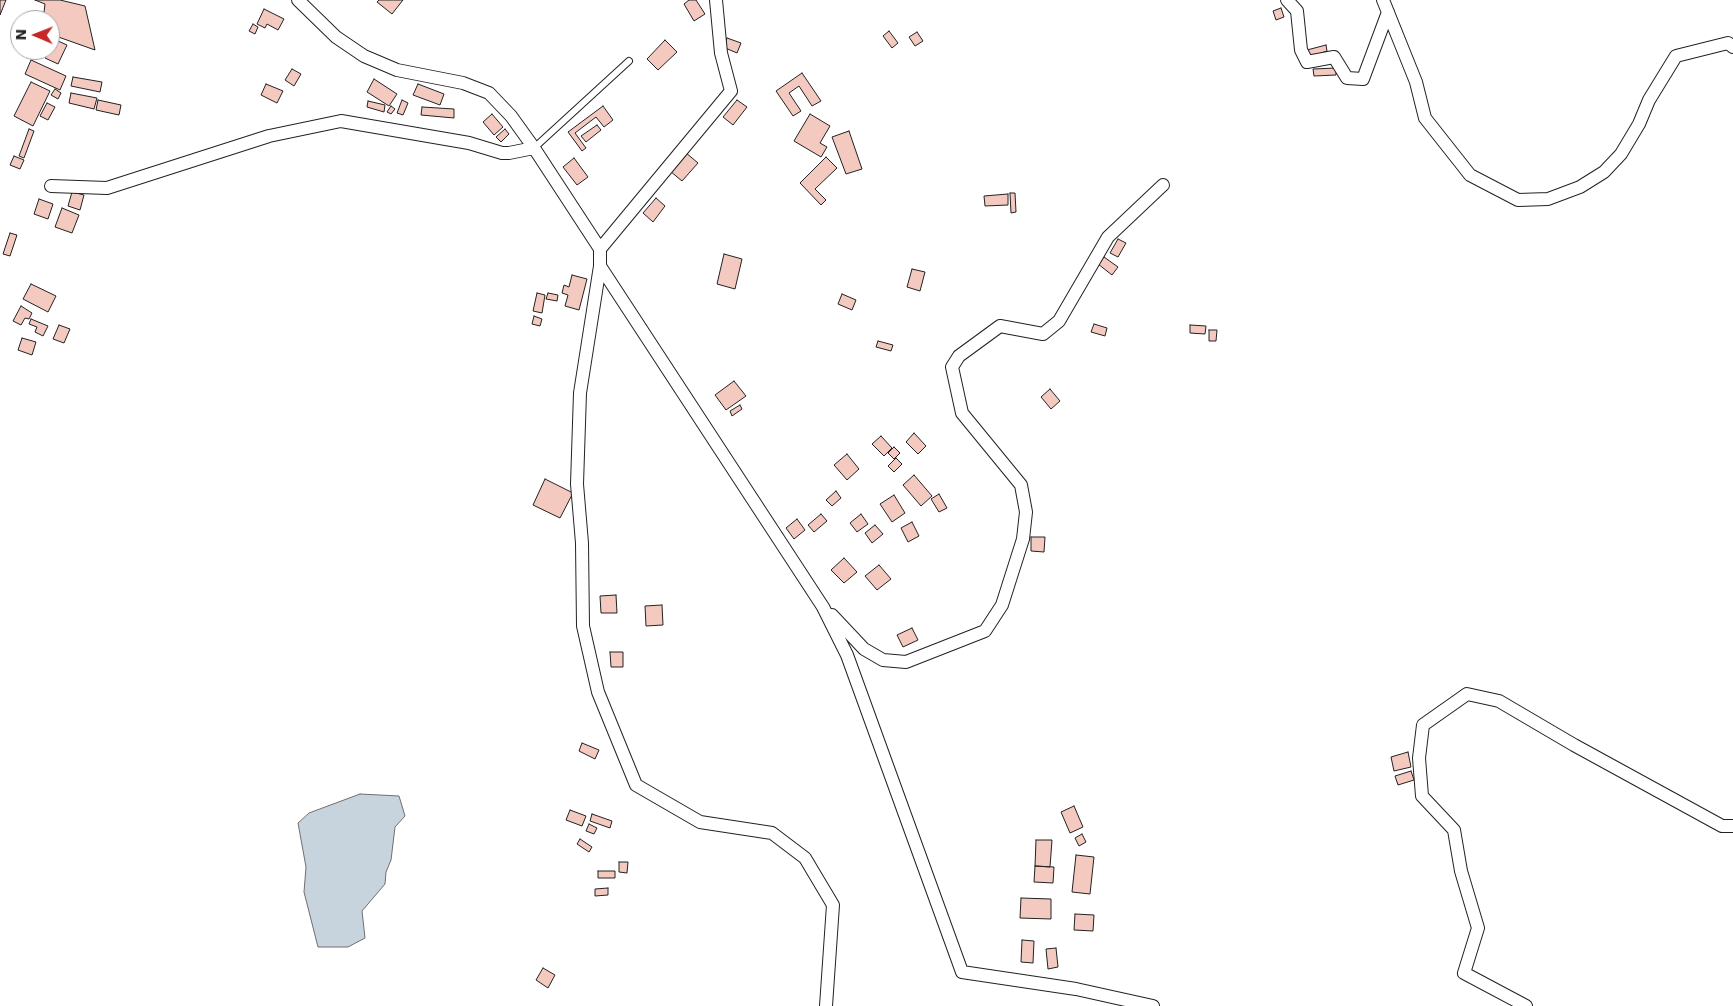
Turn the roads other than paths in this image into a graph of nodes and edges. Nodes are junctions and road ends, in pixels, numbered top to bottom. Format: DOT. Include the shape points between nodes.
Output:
graph roads {
  1 [pos="298,0"];
  2 [pos="716,0"];
  3 [pos="1288,0"];
  4 [pos="1385,6"];
  5 [pos="1733,47"];
  6 [pos="629,61"];
  7 [pos="534,148"];
  8 [pos="1163,185"];
  9 [pos="51,186"];
  10 [pos="600,249"];
  11 [pos="600,266"];
  12 [pos="823,606"];
  13 [pos="1733,826"];
  14 [pos="826,1006"];
  15 [pos="1153,1006"];
  16 [pos="1526,1006"];
  1 -- 7 [label="street" via="336,37 364,56 397,70 463,83 489,93"];
  2 -- 10 [label="street" via="721,53 731,91"];
  3 -- 4 [label="street" via="1297,11 1301,50 1307,62 1334,58 1348,78 1363,79"];
  4 -- 5 [label="street" via="1416,82 1425,118 1470,175 1518,200 1548,199 1580,187 1604,172 1639,124 1649,100 1676,56 1728,43"];
  6 -- 7 [label="lane"];
  7 -- 9 [label="street" via="502,153 469,143 341,121 269,136 107,188"];
  7 -- 10 [label="street"];
  8 -- 12 [label="street" via="1108,237 1059,321 1043,334 1000,326 959,356 952,367 962,413 1021,485 1026,512 1022,540 1002,605 985,632 906,662 883,660 864,648"];
  10 -- 11 [label="street"];
  11 -- 12 [label="street"];
  11 -- 14 [label="street" via="580,393 577,484 582,543 583,626 598,692 636,785 700,822 772,833 805,858 833,906"];
  12 -- 15 [label="street" via="847,655 962,972 1076,989"];
  13 -- 16 [label="street" via="1722,826 1499,701 1467,694 1423,725 1419,758 1422,796 1454,830 1461,871 1478,928 1464,974"];
}
